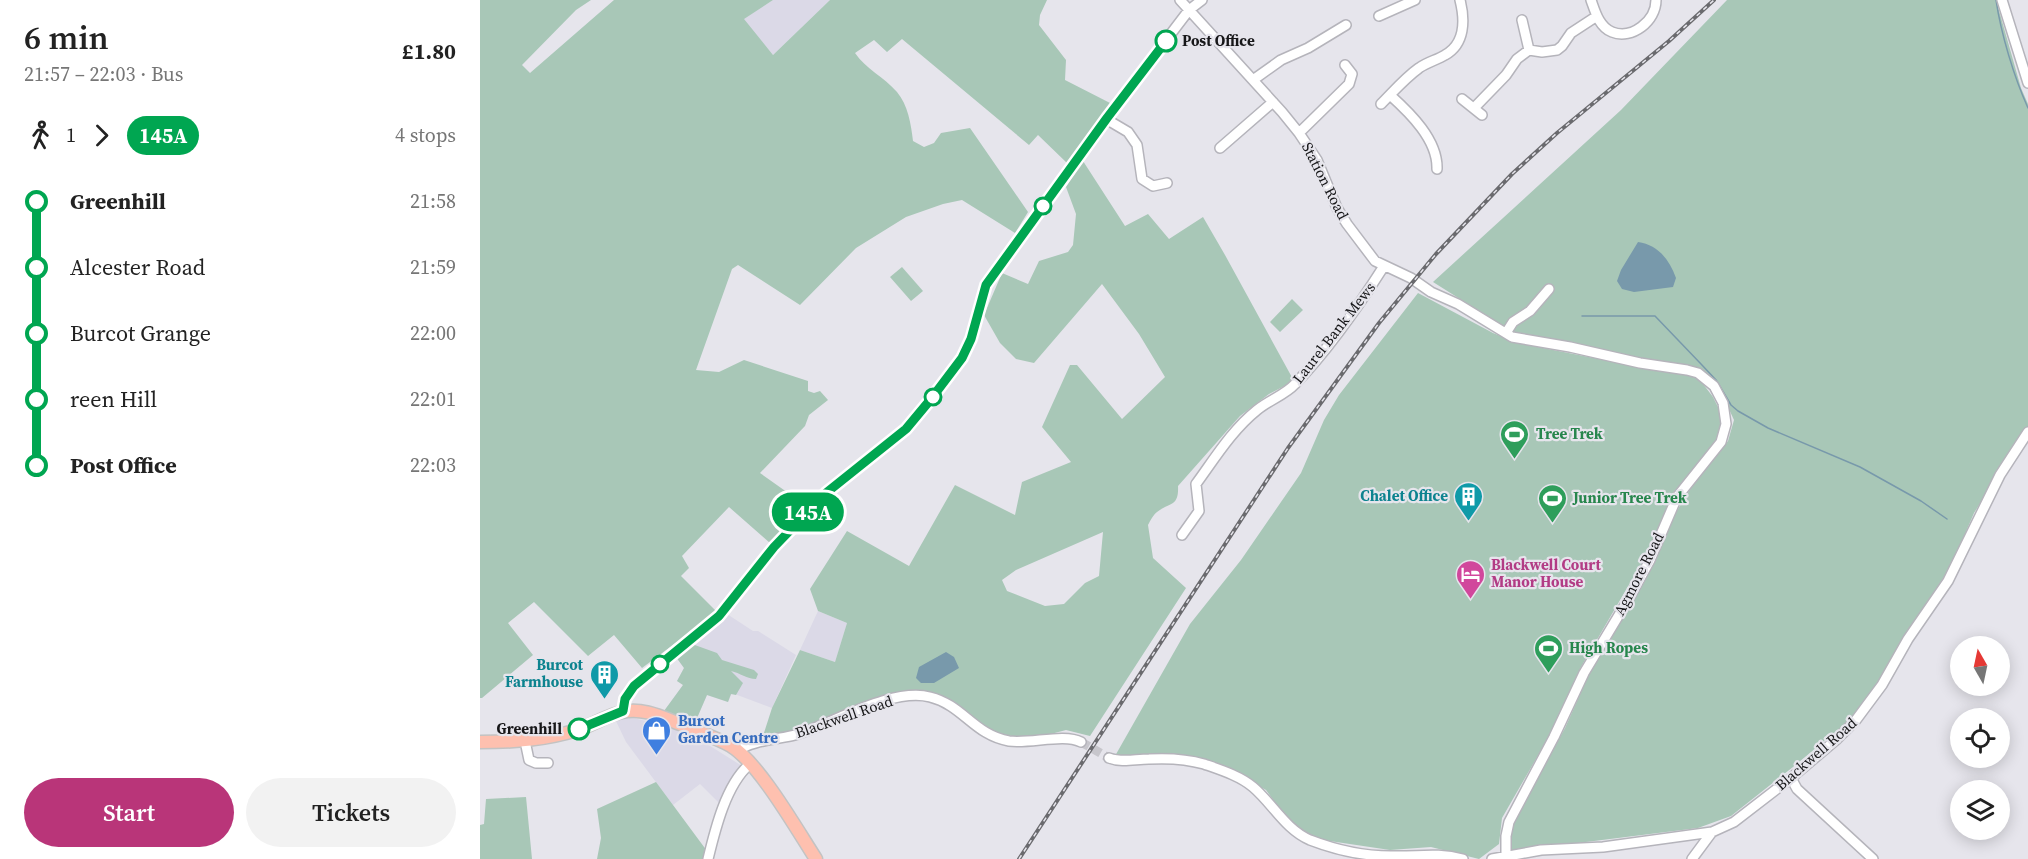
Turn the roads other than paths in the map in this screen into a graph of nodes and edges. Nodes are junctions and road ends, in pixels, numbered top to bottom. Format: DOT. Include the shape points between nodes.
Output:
graph roads {
  1 [pos="1180,0"];
  2 [pos="1202,0"];
  3 [pos="1415,0"];
  4 [pos="1460,0"];
  5 [pos="1591,0"];
  6 [pos="1656,0"];
  7 [pos="2002,0"];
  8 [pos="1377,5"];
  9 [pos="1189,10"];
  10 [pos="1597,16"];
  11 [pos="1526,24"];
  12 [pos="1346,25"];
  13 [pos="1529,50"];
  14 [pos="1345,65"];
  15 [pos="1253,80"];
  16 [pos="2028,83"];
  17 [pos="1390,95"];
  18 [pos="1462,99"];
  19 [pos="1274,102"];
  20 [pos="1381,104"];
  21 [pos="1473,108"];
  22 [pos="1482,115"];
  23 [pos="1107,118"];
  24 [pos="1299,133"];
  25 [pos="1220,148"];
  26 [pos="1441,162"];
  27 [pos="1167,183"];
  28 [pos="1384,266"];
  29 [pos="1421,285"];
  30 [pos="1548,289"];
  31 [pos="1506,333"];
  32 [pos="2028,432"];
  33 [pos="1182,535"];
  34 [pos="623,711"];
  35 [pos="525,741"];
  36 [pos="1081,741"];
  37 [pos="480,742"];
  38 [pos="738,751"];
  39 [pos="1109,758"];
  40 [pos="548,763"];
  41 [pos="750,764"];
  42 [pos="1791,778"];
  43 [pos="1712,832"];
  44 [pos="1506,856"];
  45 [pos="708,859"];
  46 [pos="816,859"];
  47 [pos="1463,859"];
  48 [pos="1492,859"];
  49 [pos="1692,859"];
  50 [pos="1873,859"];
  1 -- 9 [label="street, Station Road"];
  2 -- 9 [label="street"];
  3 -- 8 [label="street" via="1381,15"];
  4 -- 17 [label="street" via="1459,42 1453,50 1422,65"];
  5 -- 10 [label="street"];
  6 -- 10 [label="street" via="1654,14 1632,32 1611,32"];
  7 -- 16 [label="street"];
  9 -- 15 [label="street, Station Road"];
  9 -- 23 [label="street"];
  10 -- 13 [label="street" via="1570,33 1557,50"];
  11 -- 13 [label="street"];
  12 -- 15 [label="street"];
  13 -- 21 [label="street"];
  14 -- 24 [label="street" via="1352,74 1349,84"];
  15 -- 19 [label="street, Station Road"];
  17 -- 20 [label="street"];
  17 -- 26 [label="street" via="1417,120"];
  18 -- 21 [label="street"];
  19 -- 24 [label="street, Station Road"];
  19 -- 25 [label="street"];
  21 -- 22 [label="street"];
  23 -- 27 [label="street" via="1128,132 1137,145 1142,179 1153,186"];
  23 -- 34 [label="street" via="986,285 962,358 931,399 906,429 826,493 774,547 719,616 639,681 625,699"];
  24 -- 28 [label="street, Station Road" via="1317,160 1347,224 1368,253"];
  28 -- 29 [label="street, Station Road"];
  28 -- 33 [label="street, Laurel Bank Mews" via="1349,318 1293,387 1238,426 1196,484 1199,511"];
  29 -- 31 [label="street, Agmore Road"];
  30 -- 31 [label="street"];
  31 -- 44 [label="street, Agmore Road" via="1698,374 1714,386 1723,403 1726,424 1718,447 1677,497 1636,586 1584,673 1514,808 1506,836"];
  32 -- 42 [label="street, Blackwell Road" via="2000,475 1948,581 1882,685 1856,720"];
  34 -- 35 [label="main road" via="579,729"];
  34 -- 38 [label="main road" via="656,715"];
  35 -- 37 [label="main road"];
  35 -- 40 [label="street" via="529,760"];
  36 -- 38 [label="street, Blackwell Road" via="1071,737 1029,742 999,739 981,731 940,701 911,695"];
  38 -- 41 [label="main road"];
  39 -- 47 [label="street" via="1171,759 1226,772 1255,789 1295,831 1328,846 1357,854 1444,854"];
  41 -- 45 [label="street" via="730,794"];
  41 -- 46 [label="main road"];
  42 -- 43 [label="street, Blackwell Road" via="1734,822"];
  42 -- 50 [label="street" via="1797,789"];
  43 -- 44 [label="street, Blackwell Road"];
  43 -- 49 [label="street"];
  44 -- 48 [label="street, Blackwell Road"];
}
